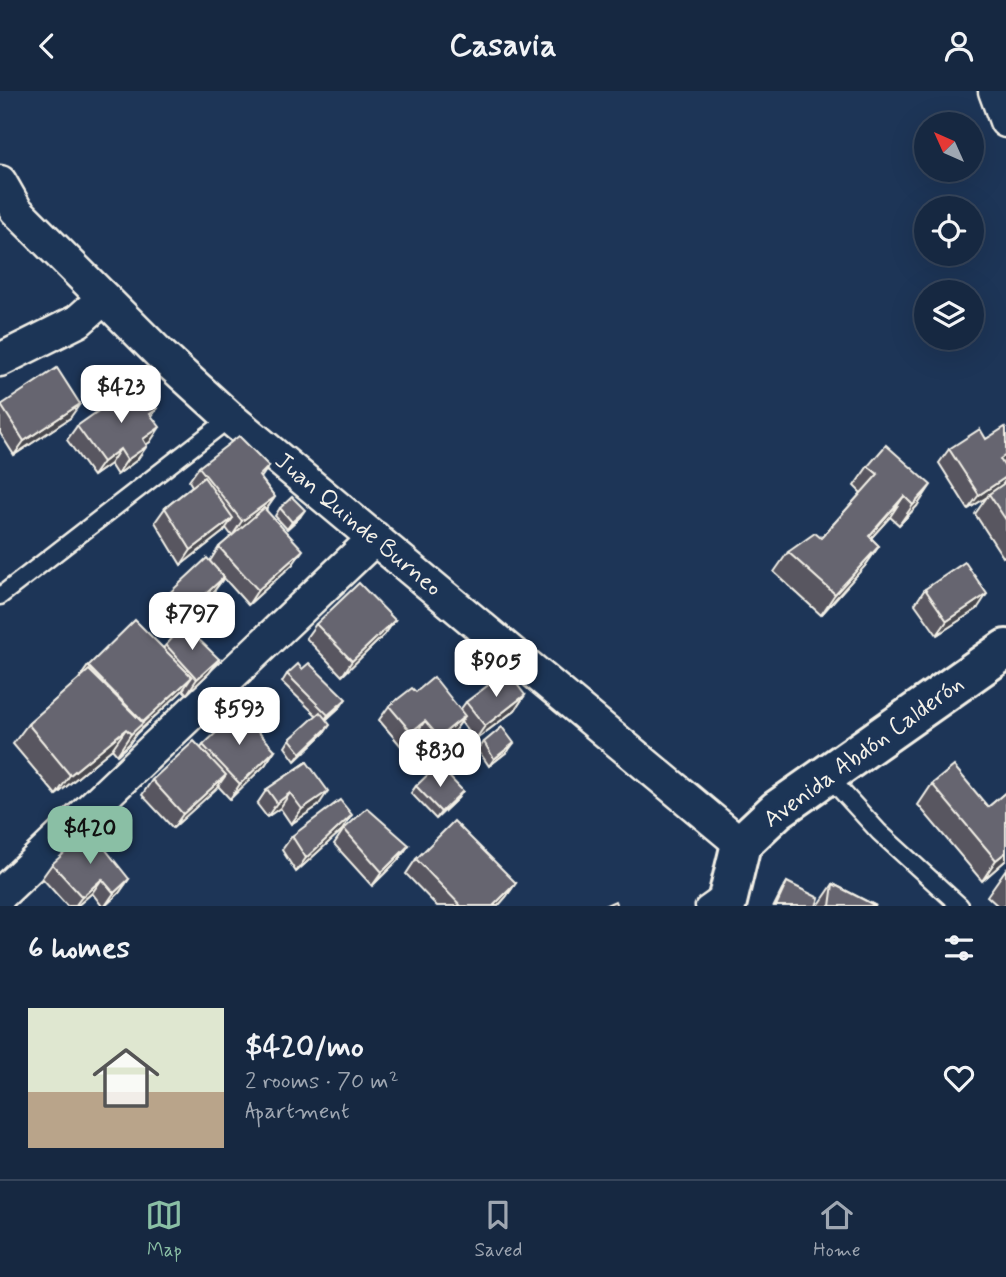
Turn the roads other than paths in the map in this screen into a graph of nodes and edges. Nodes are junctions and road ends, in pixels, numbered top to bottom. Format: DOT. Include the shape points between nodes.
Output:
graph roads {
  1 [pos="995,91"];
  2 [pos="1006,121"];
  3 [pos="0,182"];
  4 [pos="104,298"];
  5 [pos="0,360"];
  6 [pos="230,418"];
  7 [pos="375,538"];
  8 [pos="0,596"];
  9 [pos="1006,649"];
  10 [pos="827,775"];
  11 [pos="741,843"];
  12 [pos="0,895"];
  13 [pos="719,901"];
  14 [pos="960,906"];
  1 -- 2 [label="street"];
  3 -- 4 [label="street, Juan Quinde Burneo" via="16,210"];
  4 -- 5 [label="street" via="78,321"];
  4 -- 6 [label="street, Juan Quinde Burneo"];
  6 -- 7 [label="street, Juan Quinde Burneo"];
  6 -- 8 [label="lane"];
  7 -- 11 [label="street, Juan Quinde Burneo"];
  7 -- 12 [label="street"];
  9 -- 10 [label="street, Avenida Abdón Calderón"];
  10 -- 11 [label="street, Avenida Abdón Calderón" via="777,810"];
  10 -- 14 [label="lane" via="879,832"];
  11 -- 13 [label="street, Avenida Abdón Calderón"];
}
